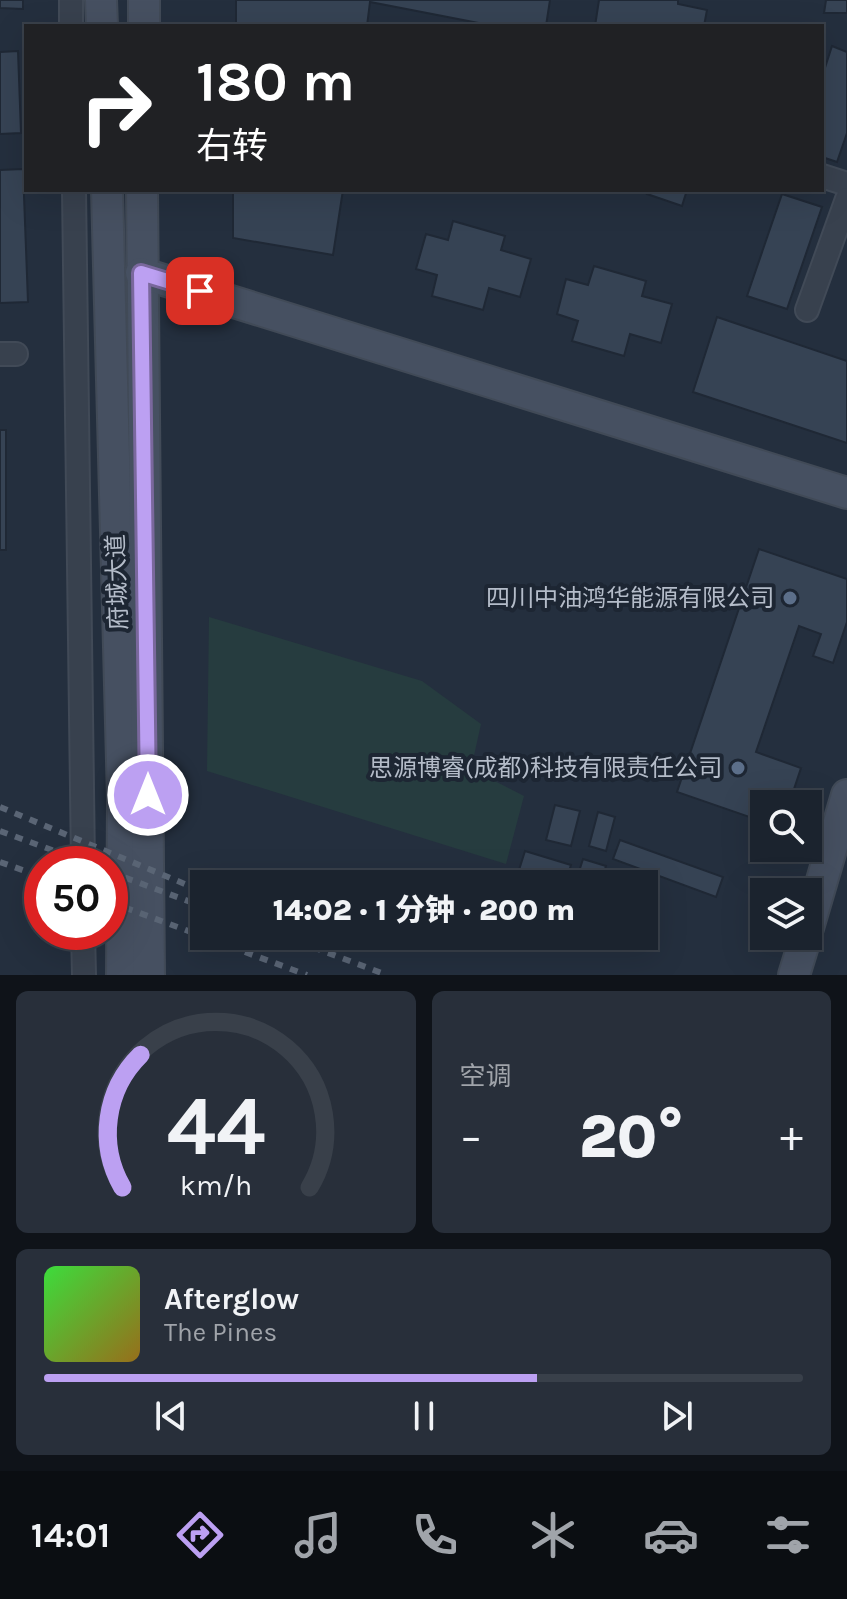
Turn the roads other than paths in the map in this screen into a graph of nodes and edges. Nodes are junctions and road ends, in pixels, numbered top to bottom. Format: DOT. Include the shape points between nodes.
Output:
graph roads {
  1 [pos="71,0"];
  2 [pos="101,0"];
  3 [pos="144,0"];
  4 [pos="71,24"];
  5 [pos="102,24"];
  6 [pos="144,24"];
  7 [pos="824,177"];
  8 [pos="847,184"];
  9 [pos="74,192"];
  10 [pos="107,192"];
  11 [pos="142,192"];
  12 [pos="847,199"];
  13 [pos="141,273"];
  14 [pos="807,310"];
  15 [pos="847,493"];
  16 [pos="847,795"];
  17 [pos="83,846"];
  18 [pos="822,880"];
  19 [pos="83,950"];
  20 [pos="802,950"];
  21 [pos="84,975"];
  22 [pos="122,975"];
  23 [pos="149,975"];
  24 [pos="794,975"];
  1 -- 4 [label="street"];
  2 -- 5 [label="main road"];
  3 -- 6 [label="main road"];
  7 -- 8 [label="street"];
  9 -- 17 [label="street"];
  10 -- 22 [label="main road, 府城大道" via="123,799"];
  11 -- 13 [label="main road, 府城大道"];
  12 -- 14 [label="street"];
  13 -- 15 [label="main road"];
  13 -- 23 [label="main road, 府城大道"];
  16 -- 18 [label="main road"];
  19 -- 21 [label="street"];
  20 -- 24 [label="main road"];
}
